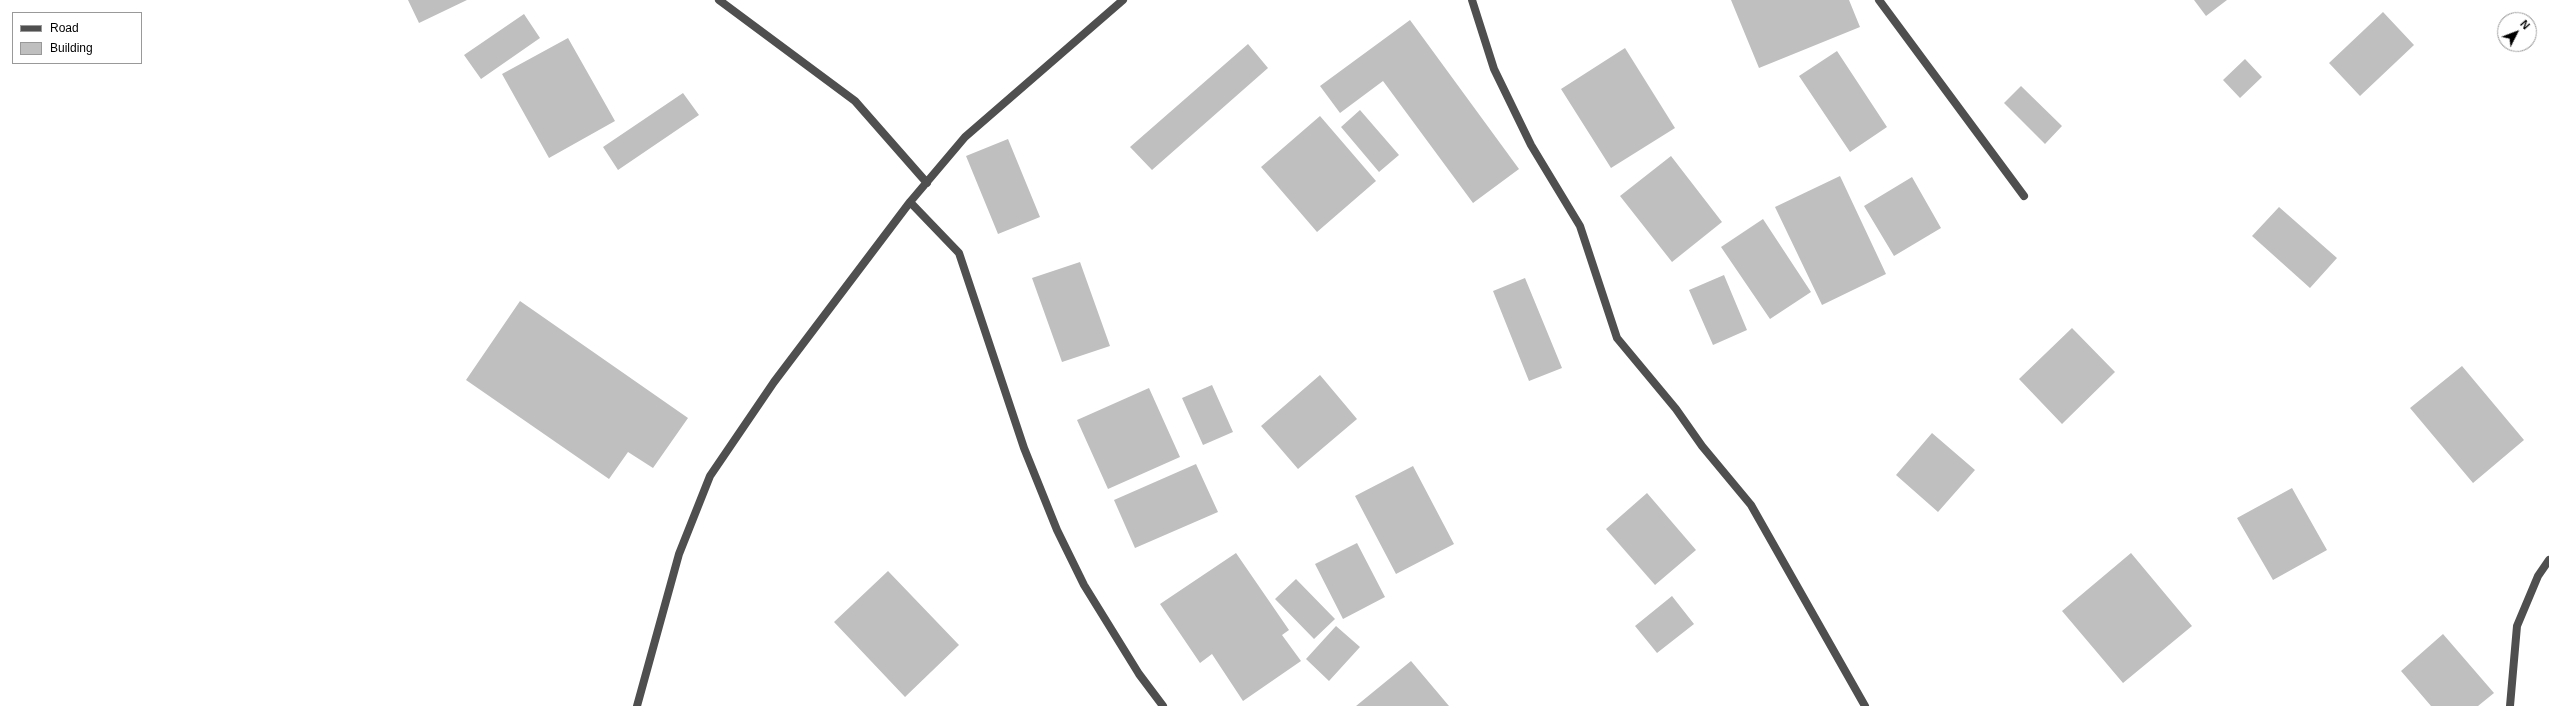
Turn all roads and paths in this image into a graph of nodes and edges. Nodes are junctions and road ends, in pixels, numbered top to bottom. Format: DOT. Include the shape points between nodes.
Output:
graph roads {
  1 [pos="719,0"];
  2 [pos="1123,0"];
  3 [pos="1472,0"];
  4 [pos="1879,0"];
  5 [pos="927,183"];
  6 [pos="2024,196"];
  7 [pos="910,202"];
  8 [pos="2549,560"];
  9 [pos="637,706"];
  10 [pos="1164,706"];
  11 [pos="1865,706"];
  12 [pos="2510,706"];
  1 -- 5 [label="street" via="855,101"];
  2 -- 5 [label="street" via="965,137"];
  3 -- 11 [label="street" via="1494,70 1531,145 1580,226 1618,338 1751,505"];
  4 -- 6 [label="street"];
  5 -- 7 [label="street"];
  7 -- 9 [label="street" via="774,382 710,476 679,554"];
  7 -- 10 [label="street" via="959,253 1024,448 1057,530 1084,585 1139,674"];
  8 -- 12 [label="street" via="2538,576 2517,626"];
}
